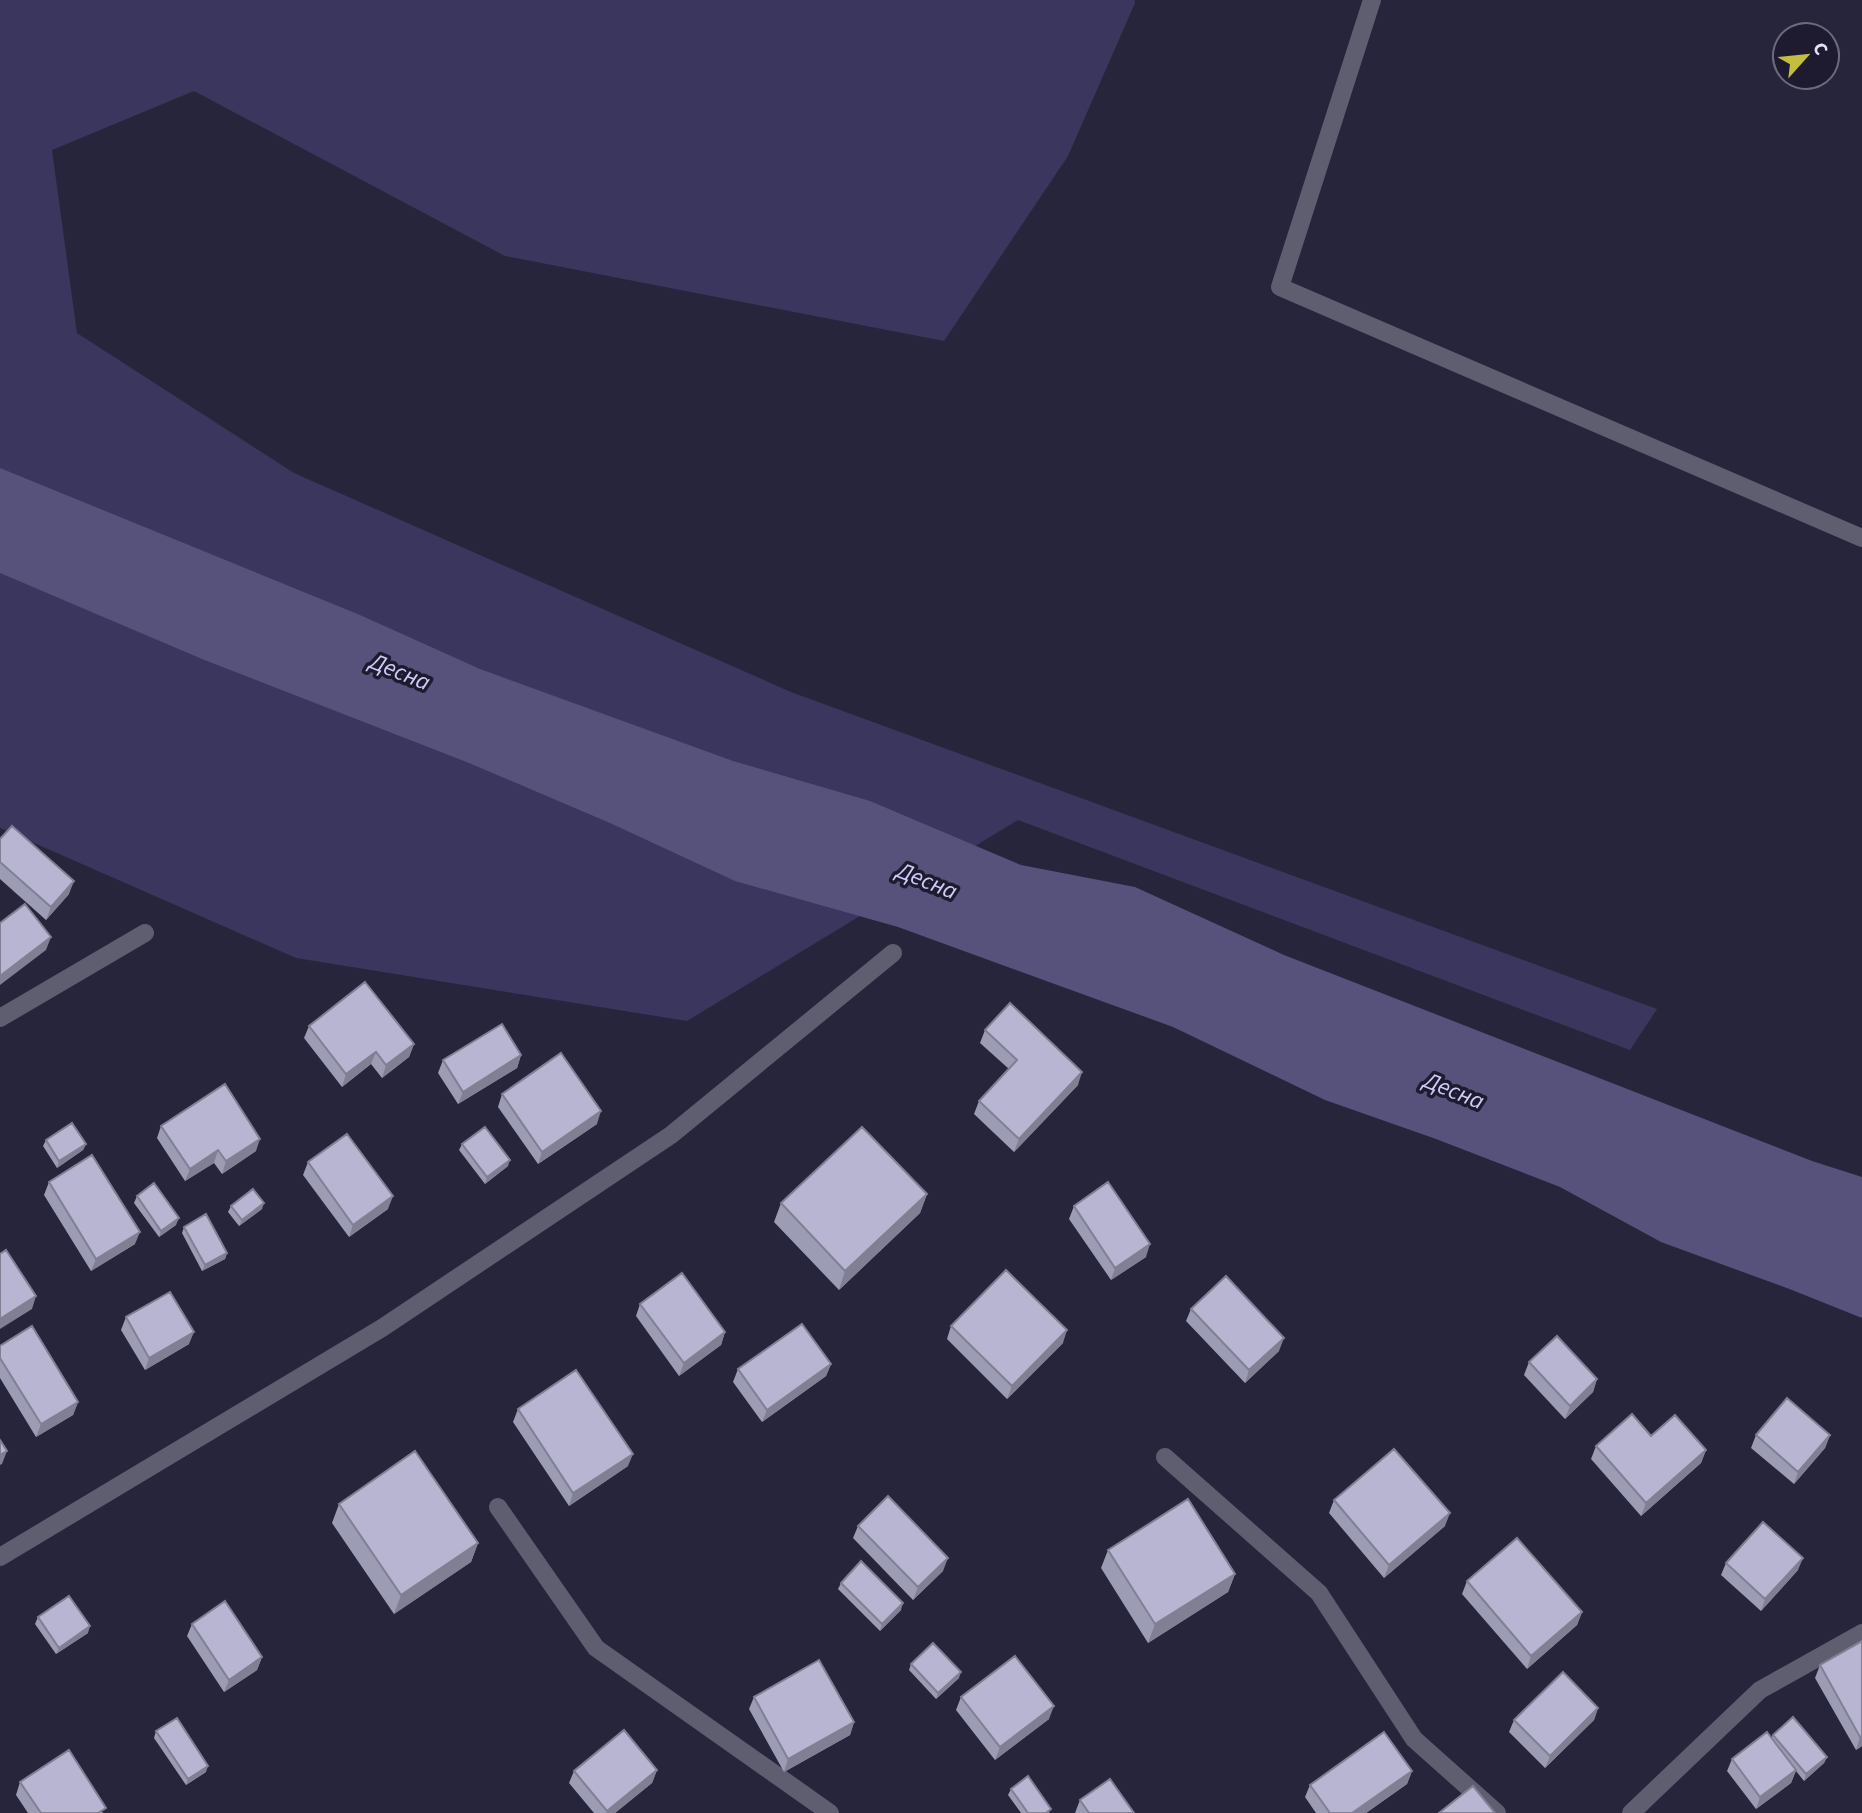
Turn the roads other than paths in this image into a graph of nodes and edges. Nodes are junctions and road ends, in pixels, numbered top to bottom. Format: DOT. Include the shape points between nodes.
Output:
graph roads {
  1 [pos="1372,0"];
  2 [pos="1862,538"];
  3 [pos="145,933"];
  4 [pos="893,953"];
  5 [pos="0,1018"];
  6 [pos="1165,1457"];
  7 [pos="498,1507"];
  8 [pos="0,1557"];
  9 [pos="1862,1633"];
  10 [pos="830,1813"];
  11 [pos="1497,1813"];
  12 [pos="1631,1813"];
  1 -- 2 [label="lane" via="1280,287"];
  3 -- 5 [label="lane"];
  4 -- 8 [label="lane" via="671,1135 382,1328"];
  6 -- 11 [label="lane" via="1319,1593 1414,1739"];
  7 -- 10 [label="lane" via="596,1648"];
  9 -- 12 [label="lane" via="1760,1690"];
}
